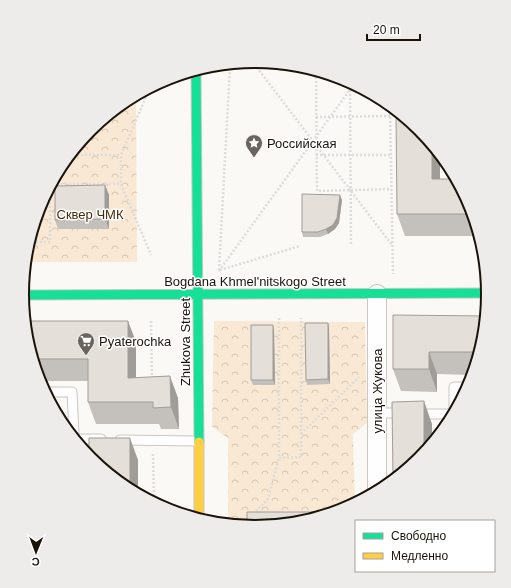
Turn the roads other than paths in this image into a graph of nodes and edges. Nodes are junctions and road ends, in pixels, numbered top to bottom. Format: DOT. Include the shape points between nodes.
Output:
graph roads {
  1 [pos="196,75"];
  2 [pos="482,293"];
  3 [pos="198,294"];
  4 [pos="377,294"];
  5 [pos="29,295"];
  6 [pos="462,387"];
  7 [pos="51,392"];
  8 [pos="454,403"];
  9 [pos="377,413"];
  10 [pos="448,414"];
  11 [pos="74,429"];
  12 [pos="82,439"];
  13 [pos="199,441"];
  14 [pos="377,485"];
  15 [pos="199,513"];
  1 -- 3 [label="main road, Zhukova Street"];
  2 -- 4 [label="main road, Bogdana Khmel'nitskogo Street"];
  3 -- 4 [label="main road, Bogdana Khmel'nitskogo Street"];
  3 -- 5 [label="main road, Bogdana Khmel'nitskogo Street"];
  3 -- 13 [label="main road, Zhukova Street"];
  4 -- 9 [label="street, улица Жукова"];
  6 -- 8 [label="lane" via="454,387"];
  7 -- 11 [label="lane" via="72,392"];
  9 -- 10 [label="lane"];
  9 -- 14 [label="street, улица Жукова"];
  12 -- 13 [label="lane"];
  13 -- 15 [label="main road, Zhukova Street"];
}
